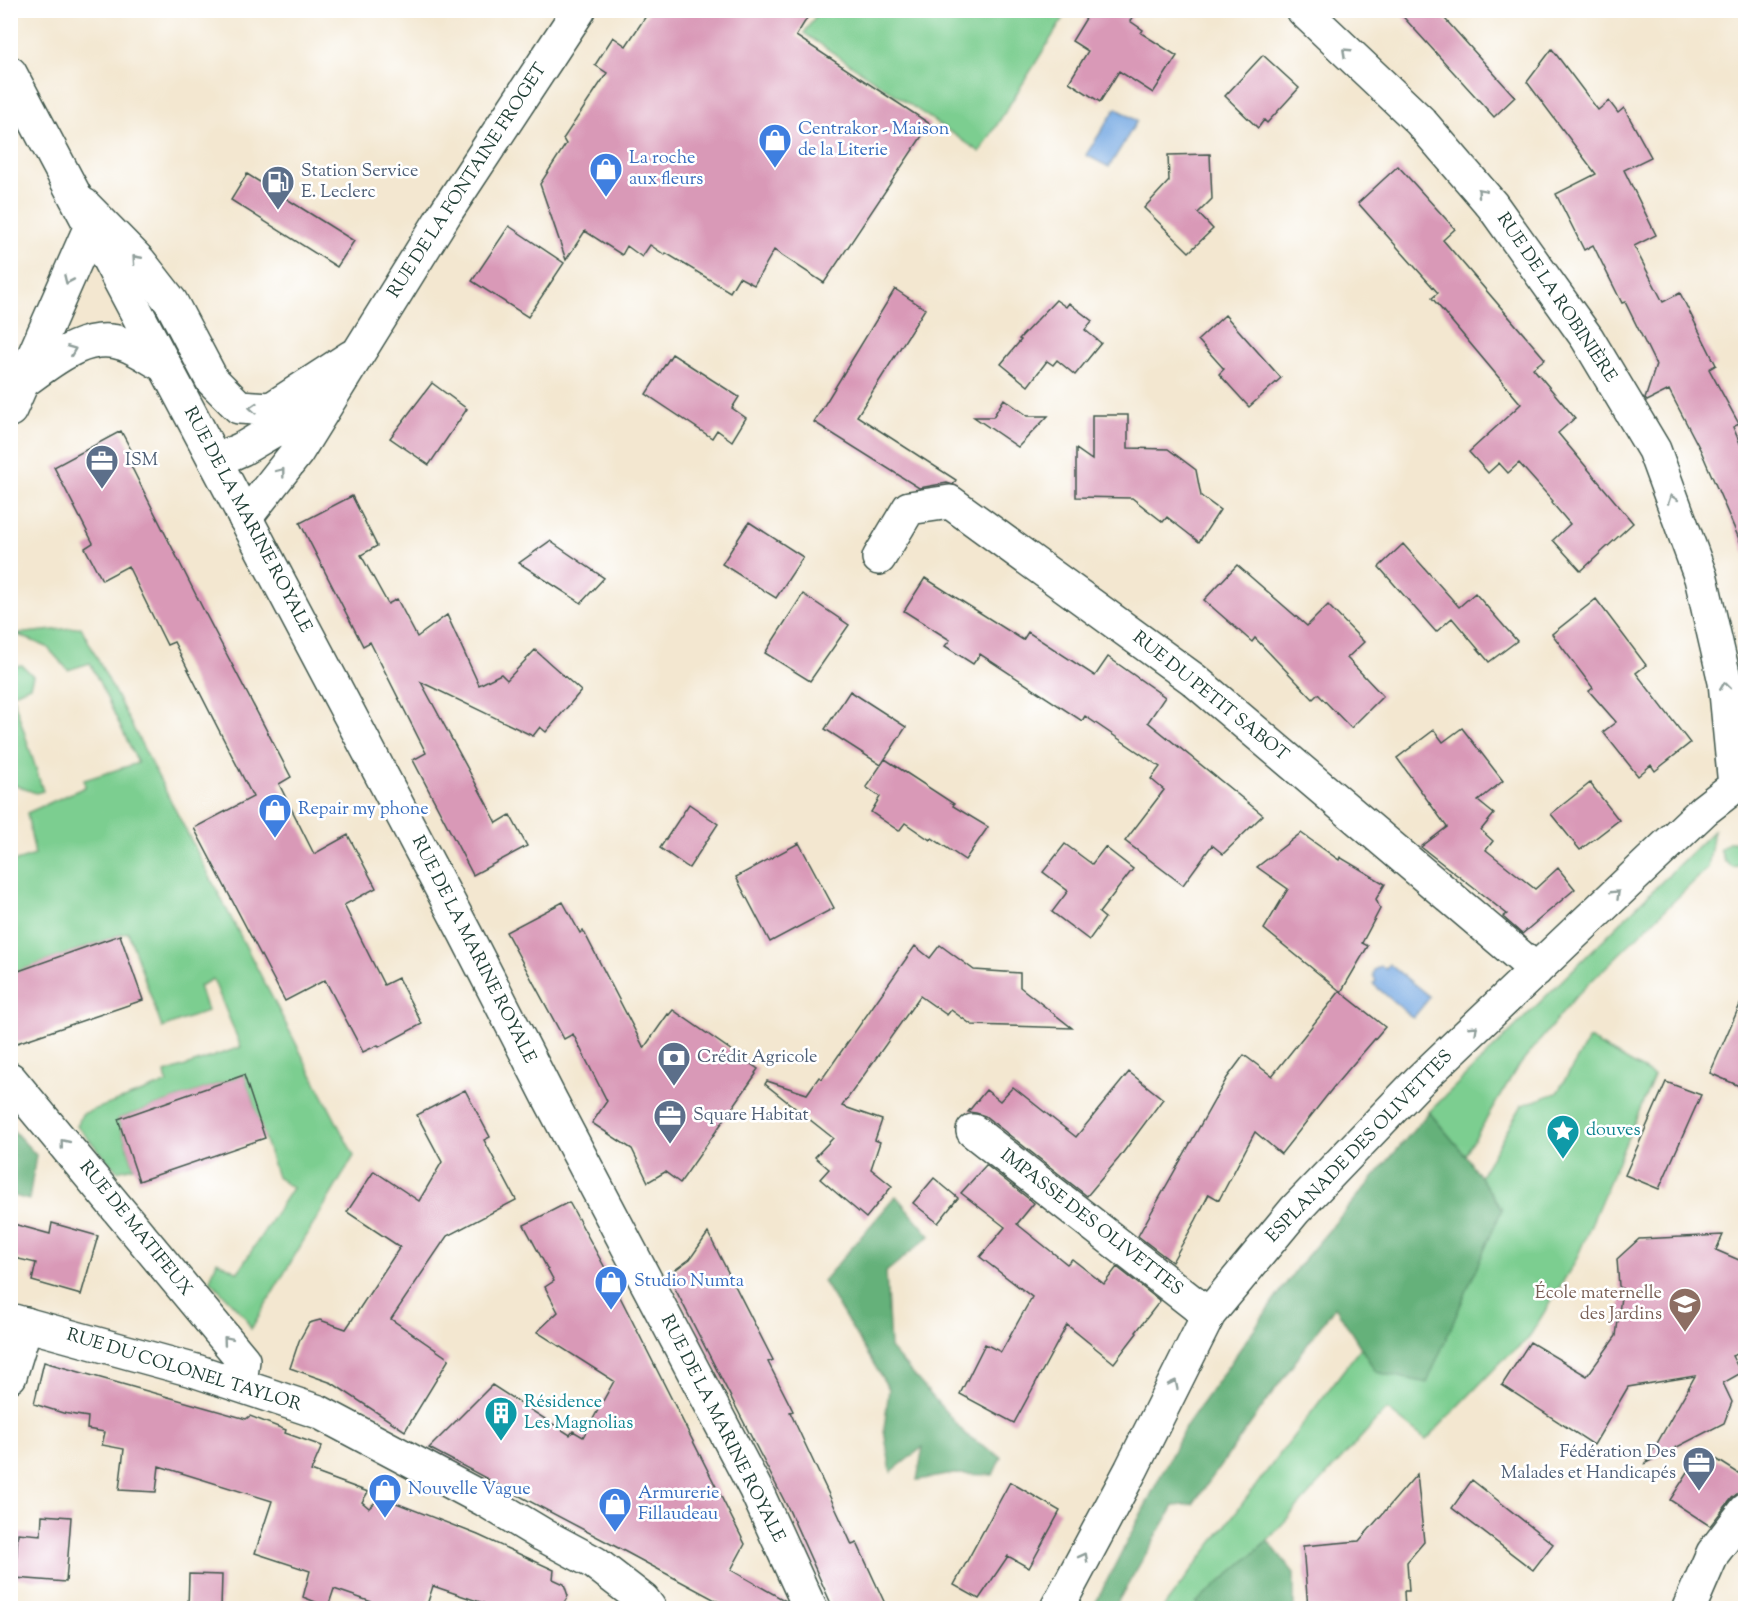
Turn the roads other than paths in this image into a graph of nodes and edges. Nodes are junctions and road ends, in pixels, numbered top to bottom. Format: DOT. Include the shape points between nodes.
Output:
graph roads {
  1 [pos="579,10"];
  2 [pos="1303,10"];
  3 [pos="10,73"];
  4 [pos="75,196"];
  5 [pos="91,226"];
  6 [pos="357,353"];
  7 [pos="165,366"];
  8 [pos="17,396"];
  9 [pos="215,462"];
  10 [pos="245,518"];
  11 [pos="879,558"];
  12 [pos="1740,788"];
  13 [pos="1536,970"];
  14 [pos="10,1079"];
  15 [pos="973,1131"];
  16 [pos="1209,1314"];
  17 [pos="18,1322"];
  18 [pos="10,1376"];
  19 [pos="240,1384"];
  20 [pos="1746,1510"];
  21 [pos="649,1608"];
  22 [pos="810,1608"];
  23 [pos="1057,1608"];
  24 [pos="1689,1608"];
  1 -- 6 [label="street, RUE DE LA FONTAINE FROGET"];
  12 -- 2 [label="street, RUE DE LA ROBINIÈRE, one-way" via="1725,682 1701,578 1654,450 1587,338 1492,205 1420,121"];
  3 -- 4 [label="street, RUE DE LA MARINE ROYALE"];
  4 -- 5 [label="street, RUE DE LA MARINE ROYALE"];
  6 -- 4 [label="street, RUE DE LA FONTAINE FROGET, one-way" via="271,409 239,407 212,380 171,302 139,261"];
  5 -- 7 [label="street, RUE DE LA MARINE ROYALE"];
  5 -- 8 [label="street, one-way"];
  6 -- 9 [label="street, RUE DE LA FONTAINE FROGET" via="288,422"];
  10 -- 6 [label="street, RUE DE LA FONTAINE FROGET, one-way" via="297,452"];
  8 -- 7 [label="street, one-way" via="64,353 97,340 124,344"];
  7 -- 9 [label="street, RUE DE LA MARINE ROYALE"];
  9 -- 10 [label="street, RUE DE LA MARINE ROYALE"];
  10 -- 22 [label="street, RUE DE LA MARINE ROYALE" via="755,1488"];
  11 -- 13 [label="street, RUE DU PETIT SABOT" via="909,507 950,502 1193,678"];
  13 -- 12 [label="street, ESPLANADE DES OLIVETTES, one-way" via="1704,810"];
  16 -- 13 [label="street, ESPLANADE DES OLIVETTES, one-way" via="1295,1210 1420,1080"];
  19 -- 14 [label="street, RUE DE MATIFEUX, one-way" via="243,1360"];
  15 -- 16 [label="street, IMPASSE DES OLIVETTES"];
  23 -- 16 [label="street, ESPLANADE DES OLIVETTES, one-way"];
  17 -- 18 [label="street"];
  17 -- 19 [label="street, RUE DU COLONEL TAYLOR"];
  19 -- 21 [label="street, RUE DU COLONEL TAYLOR" via="319,1412 485,1500 595,1563"];
  20 -- 24 [label="street" via="1713,1553"];
}
